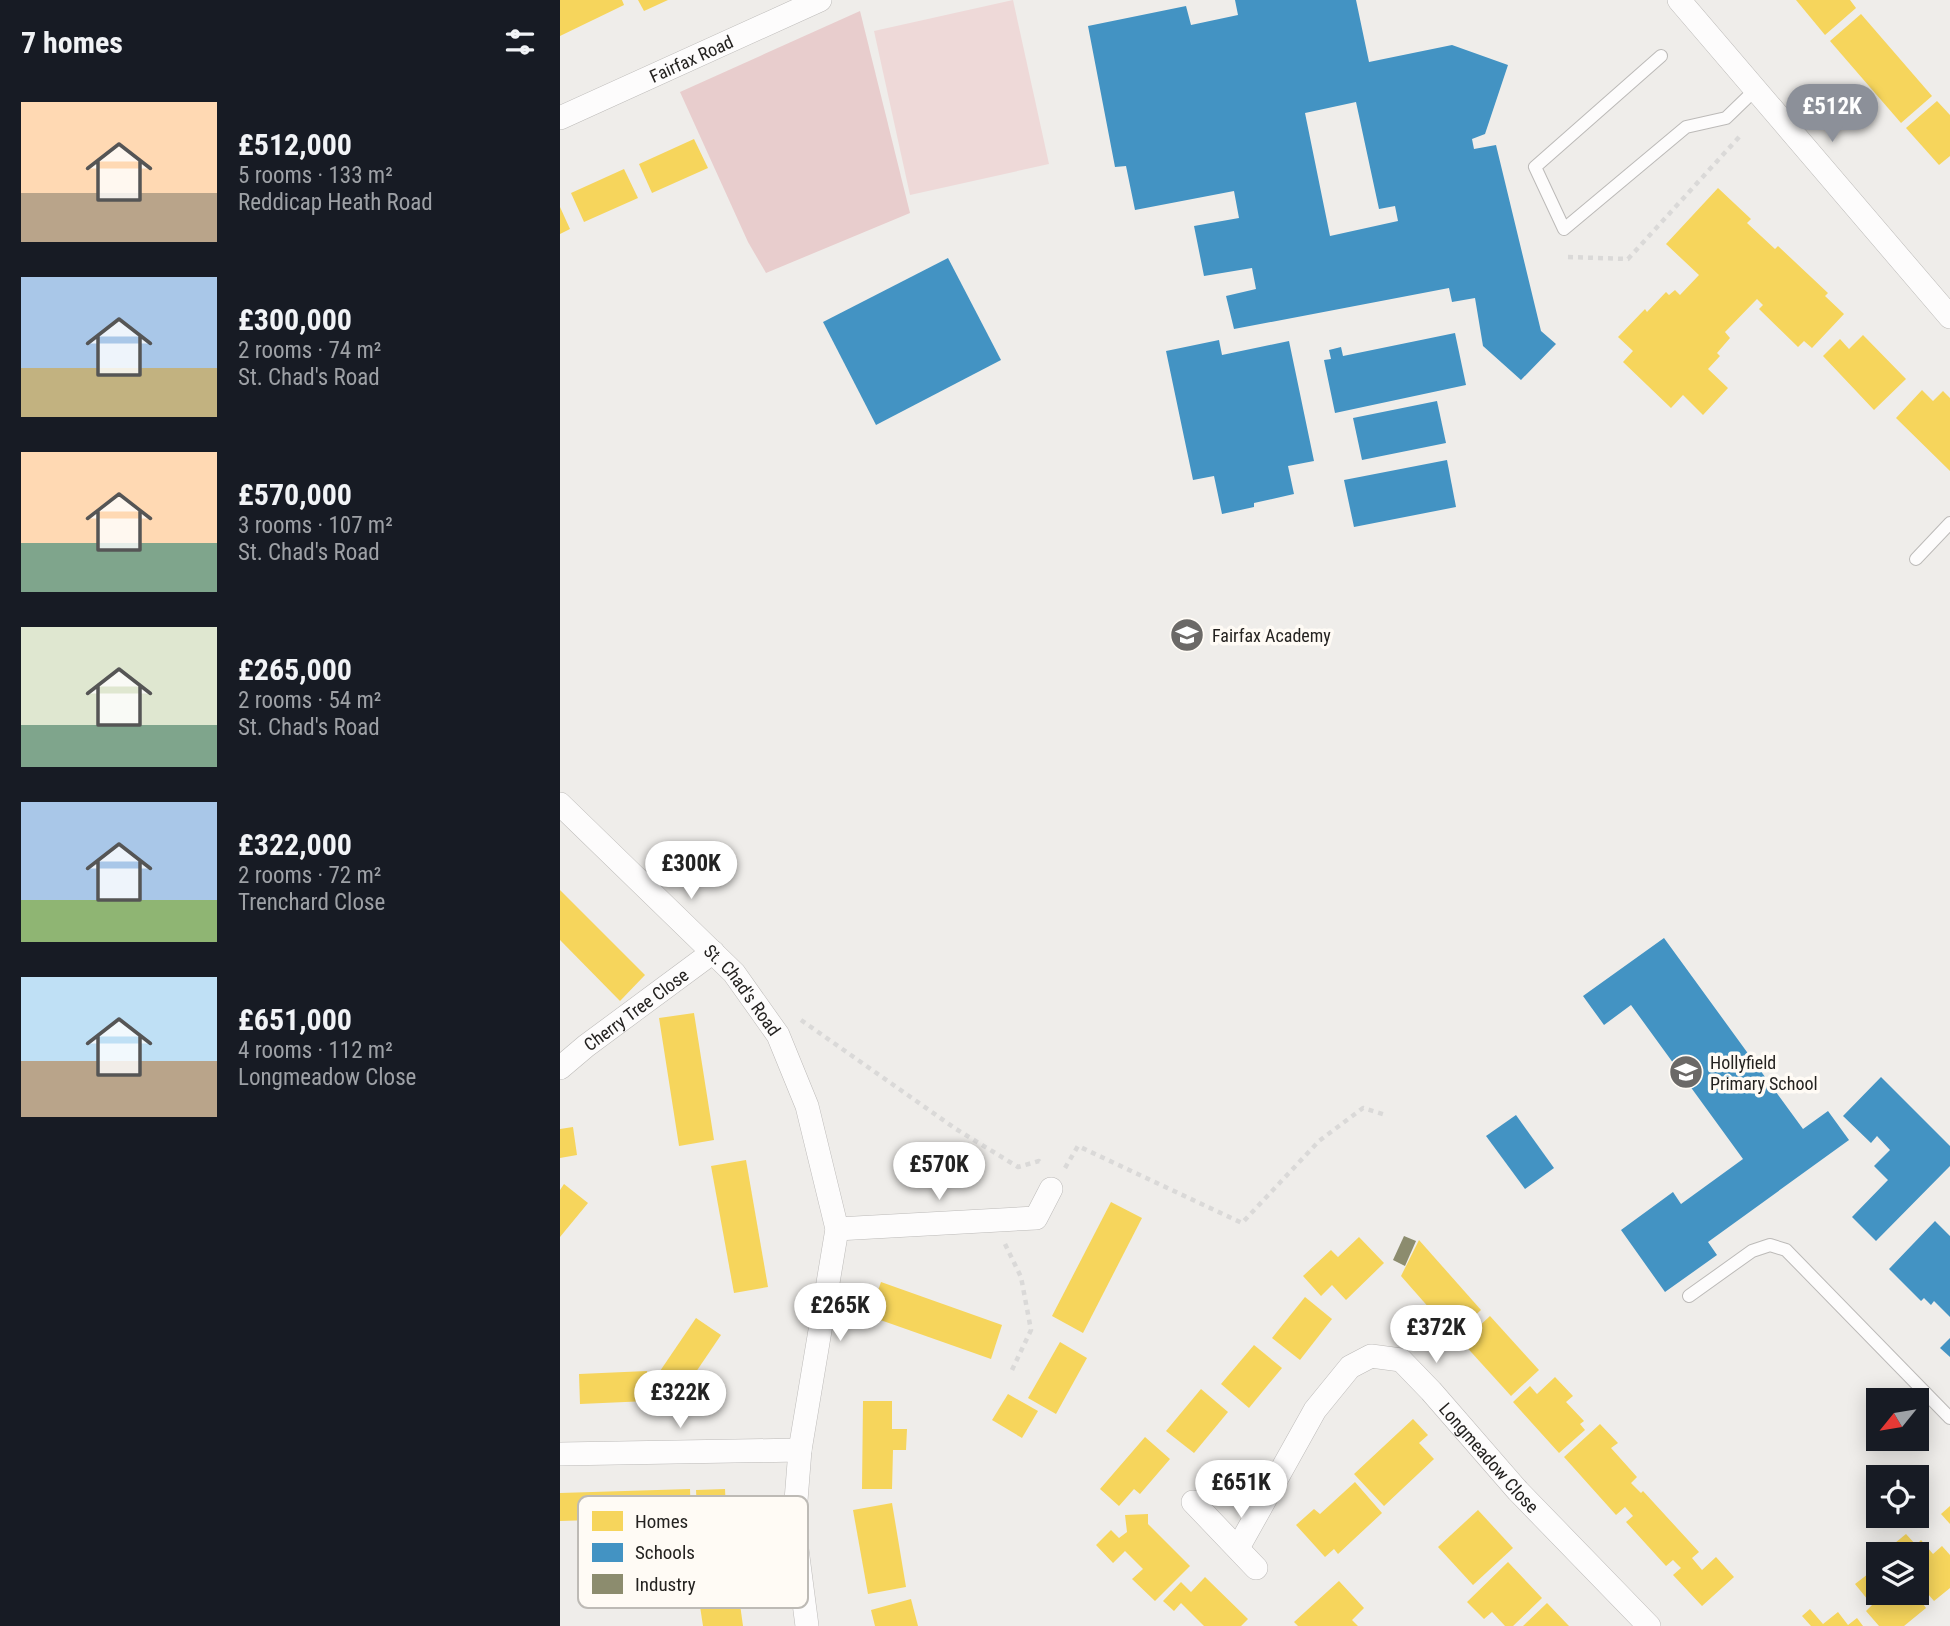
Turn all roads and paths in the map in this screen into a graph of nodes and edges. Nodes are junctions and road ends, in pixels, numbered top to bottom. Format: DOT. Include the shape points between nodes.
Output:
graph roads {
  1 [pos="820,0"];
  2 [pos="1679,0"];
  3 [pos="1661,56"];
  4 [pos="1762,96"];
  5 [pos="560,118"];
  6 [pos="1568,257"];
  7 [pos="1950,317"];
  8 [pos="1950,523"];
  9 [pos="1916,559"];
  10 [pos="560,804"];
  11 [pos="713,953"];
  12 [pos="793,1015"];
  13 [pos="560,1068"];
  14 [pos="1387,1115"];
  15 [pos="1055,1183"];
  16 [pos="994,1221"];
  17 [pos="837,1229"];
  18 [pos="1689,1296"];
  19 [pos="1012,1370"];
  20 [pos="1950,1418"];
  21 [pos="800,1450"];
  22 [pos="560,1454"];
  23 [pos="796,1496"];
  24 [pos="1193,1502"];
  25 [pos="1238,1548"];
  26 [pos="1256,1569"];
  27 [pos="805,1608"];
  28 [pos="807,1626"];
  29 [pos="1649,1626"];
  1 -- 5 [label="street, Fairfax Road"];
  2 -- 4 [label="street"];
  3 -- 4 [label="lane" via="1535,167 1563,229 1686,127 1726,118"];
  4 -- 6 [label="path" via="1628,258"];
  4 -- 7 [label="street"];
  8 -- 9 [label="lane"];
  10 -- 11 [label="street, St. Chad's Road"];
  11 -- 13 [label="street, Cherry Tree Close"];
  11 -- 17 [label="street, St. Chad's Road" via="734,973 778,1035 807,1106"];
  12 -- 15 [label="path" via="1018,1167 1039,1161"];
  14 -- 15 [label="path" via="1363,1108 1319,1141 1242,1223 1078,1146"];
  15 -- 16 [label="street" via="1036,1217"];
  16 -- 17 [label="street"];
  16 -- 19 [label="path" via="1021,1277 1031,1331"];
  17 -- 21 [label="street, St. Chad's Road"];
  18 -- 20 [label="lane" via="1752,1251 1770,1245 1786,1250"];
  21 -- 22 [label="street"];
  21 -- 23 [label="street, St. Chad's Road"];
  24 -- 25 [label="street"];
  25 -- 26 [label="street"];
  25 -- 29 [label="street, Longmeadow Close" via="1315,1410 1350,1367 1371,1356 1401,1360 1518,1492"];
  27 -- 28 [label="street, St. Chad's Road"];
}
